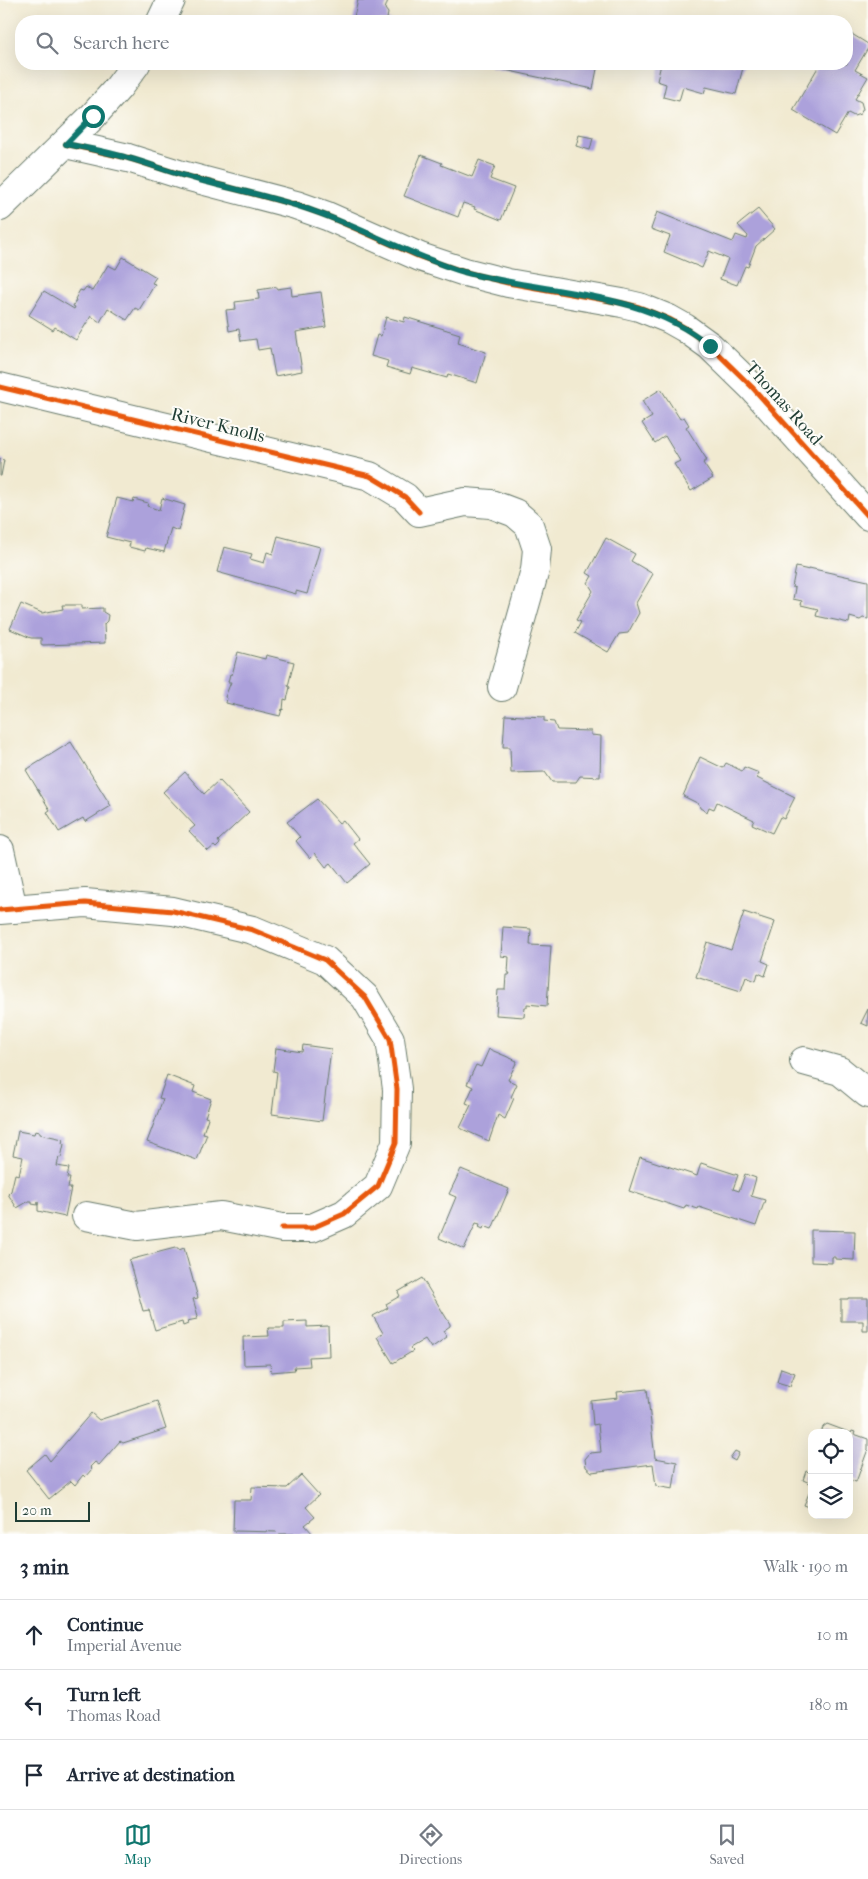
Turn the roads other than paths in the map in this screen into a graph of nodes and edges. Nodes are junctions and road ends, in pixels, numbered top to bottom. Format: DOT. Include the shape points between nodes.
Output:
graph roads {
  1 [pos="171,0"];
  2 [pos="163,15"];
  3 [pos="132,70"];
  4 [pos="66,144"];
  5 [pos="0,207"];
  6 [pos="0,387"];
  7 [pos="868,516"];
  8 [pos="502,687"];
  9 [pos="0,850"];
  10 [pos="6,909"];
  11 [pos="804,1061"];
  12 [pos="868,1094"];
  13 [pos="86,1216"];
  1 -- 2 [label="street"];
  3 -- 4 [label="street"];
  4 -- 5 [label="street"];
  4 -- 7 [label="street, Thomas Road" via="296,205 465,272 622,303 669,320 701,339 738,372"];
  6 -- 8 [label="street, River Knolls" via="370,476 405,497 419,512 465,502 491,504 515,513 529,525 537,549 535,570"];
  9 -- 10 [label="street"];
  10 -- 13 [label="street" via="85,903 173,911 252,930 325,960 365,997 390,1039 397,1089 396,1143 378,1186 344,1214 312,1228 282,1228 221,1216 137,1226"];
  11 -- 12 [label="street" via="840,1072"];
}
